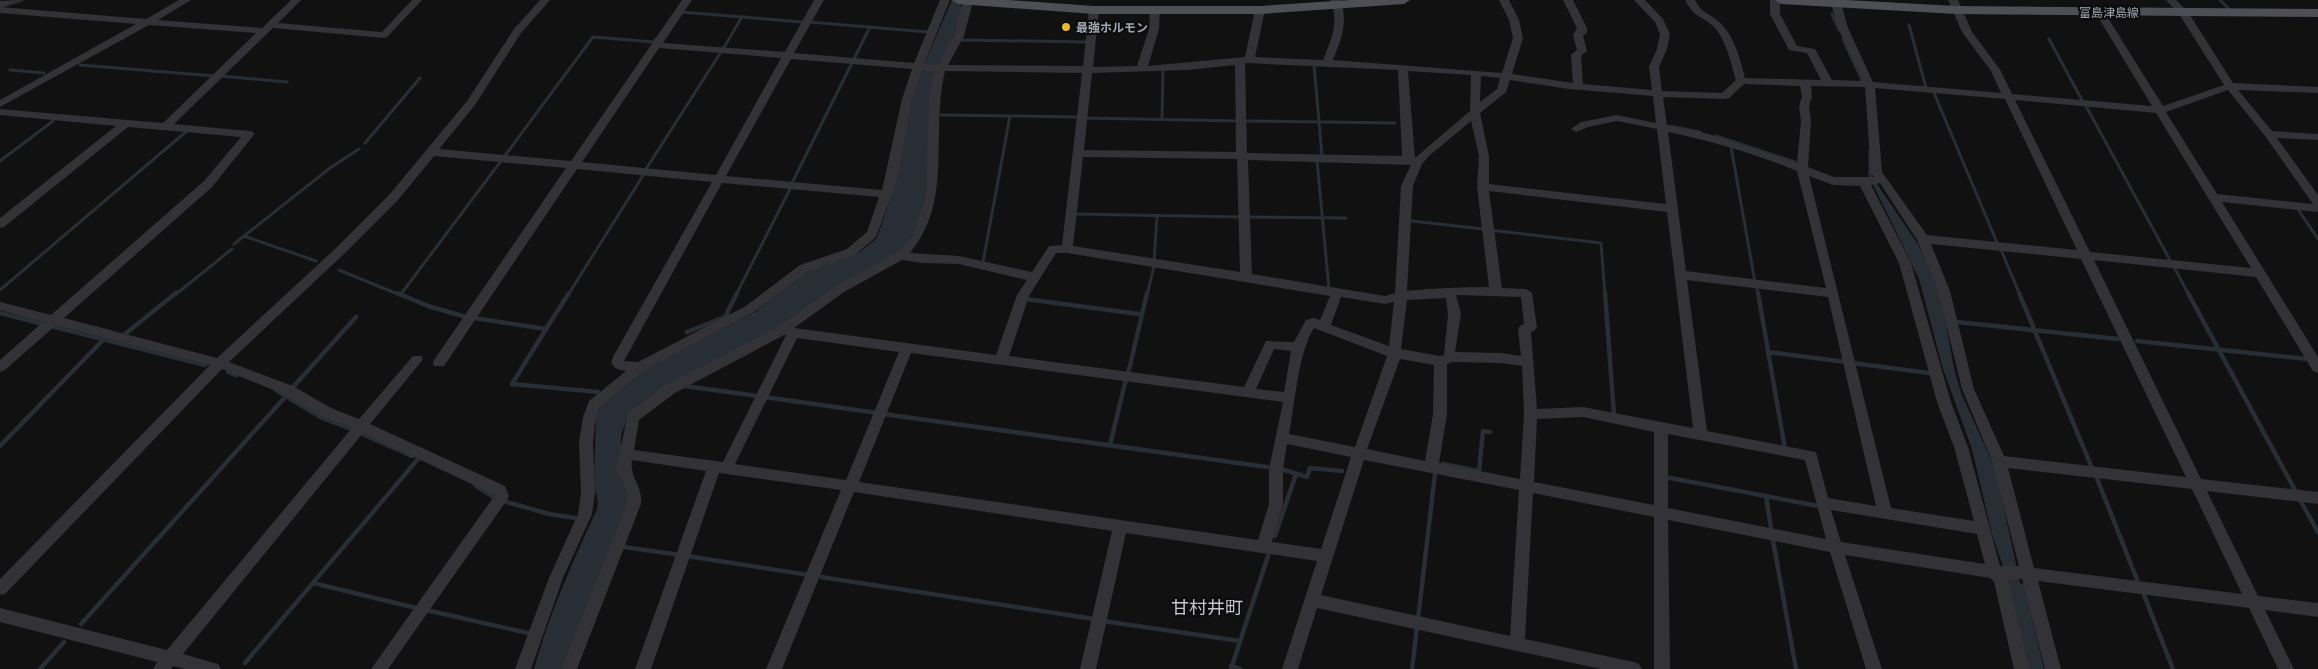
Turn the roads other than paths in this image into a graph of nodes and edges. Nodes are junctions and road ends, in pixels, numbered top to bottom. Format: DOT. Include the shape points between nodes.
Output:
graph roads {
  1 [pos="12,0"];
  2 [pos="186,0"];
  3 [pos="296,0"];
  4 [pos="417,0"];
  5 [pos="544,0"];
  6 [pos="686,0"];
  7 [pos="819,0"];
  8 [pos="945,0"];
  9 [pos="966,0"];
  10 [pos="1404,0"];
  11 [pos="1504,0"];
  12 [pos="1568,0"];
  13 [pos="1639,0"];
  14 [pos="1690,0"];
  15 [pos="1775,0"];
  16 [pos="1781,0"];
  17 [pos="2170,0"];
  18 [pos="1336,3"];
  19 [pos="1836,3"];
  20 [pos="0,4"];
  21 [pos="1954,5"];
  22 [pos="1152,6"];
  23 [pos="0,10"];
  24 [pos="1094,10"];
  25 [pos="1260,10"];
  26 [pos="2100,12"];
  27 [pos="2183,12"];
  28 [pos="2318,13"];
  29 [pos="149,21"];
  30 [pos="268,28"];
  31 [pos="656,45"];
  32 [pos="788,56"];
  33 [pos="1244,61"];
  34 [pos="1326,63"];
  35 [pos="920,66"];
  36 [pos="1403,67"];
  37 [pos="941,68"];
  38 [pos="1142,68"];
  39 [pos="1087,69"];
  40 [pos="1476,73"];
  41 [pos="1506,76"];
  42 [pos="1741,81"];
  43 [pos="1805,82"];
  44 [pos="1828,83"];
  45 [pos="1870,85"];
  46 [pos="1578,86"];
  47 [pos="2230,86"];
  48 [pos="2318,90"];
  49 [pos="1656,93"];
  50 [pos="2008,97"];
  51 [pos="0,104"];
  52 [pos="2161,110"];
  53 [pos="0,112"];
  54 [pos="1475,113"];
  55 [pos="127,122"];
  56 [pos="166,126"];
  57 [pos="1661,126"];
  58 [pos="1576,130"];
  59 [pos="2269,134"];
  60 [pos="2318,137"];
  61 [pos="431,152"];
  62 [pos="1078,153"];
  63 [pos="1242,156"];
  64 [pos="1412,162"];
  65 [pos="575,166"];
  66 [pos="1802,169"];
  67 [pos="717,178"];
  68 [pos="1874,180"];
  69 [pos="1483,187"];
  70 [pos="886,194"];
  71 [pos="2214,197"];
  72 [pos="2318,203"];
  73 [pos="2318,208"];
  74 [pos="1672,209"];
  75 [pos="0,224"];
  76 [pos="1922,239"];
  77 [pos="1067,249"];
  78 [pos="903,254"];
  79 [pos="2085,256"];
  80 [pos="2260,273"];
  81 [pos="1680,275"];
  82 [pos="1034,277"];
  83 [pos="1246,278"];
  84 [pos="1496,292"];
  85 [pos="1337,293"];
  86 [pos="1833,293"];
  87 [pos="1449,294"];
  88 [pos="1401,298"];
  89 [pos="0,306"];
  90 [pos="52,320"];
  91 [pos="1324,327"];
  92 [pos="789,331"];
  93 [pos="1299,347"];
  94 [pos="907,348"];
  95 [pos="1394,353"];
  96 [pos="417,359"];
  97 [pos="1446,359"];
  98 [pos="1001,360"];
  99 [pos="1528,362"];
  100 [pos="439,363"];
  101 [pos="219,364"];
  102 [pos="0,367"];
  103 [pos="639,367"];
  104 [pos="2318,368"];
  105 [pos="1248,392"];
  106 [pos="1290,398"];
  107 [pos="1531,414"];
  108 [pos="361,426"];
  109 [pos="1661,428"];
  110 [pos="1701,436"];
  111 [pos="1282,438"];
  112 [pos="626,454"];
  113 [pos="1360,454"];
  114 [pos="1999,462"];
  115 [pos="720,468"];
  116 [pos="1431,468"];
  117 [pos="2196,484"];
  118 [pos="850,486"];
  119 [pos="1526,486"];
  120 [pos="2318,498"];
  121 [pos="1822,503"];
  122 [pos="1662,512"];
  123 [pos="1884,514"];
  124 [pos="1120,526"];
  125 [pos="1983,529"];
  126 [pos="1263,547"];
  127 [pos="1836,547"];
  128 [pos="1326,556"];
  129 [pos="1998,572"];
  130 [pos="2026,573"];
  131 [pos="0,589"];
  132 [pos="1312,600"];
  133 [pos="2253,602"];
  134 [pos="2318,610"];
  135 [pos="0,615"];
  136 [pos="1517,644"];
  137 [pos="165,663"];
  138 [pos="213,669"];
  139 [pos="379,669"];
  140 [pos="522,669"];
  141 [pos="568,669"];
  142 [pos="643,669"];
  143 [pos="774,669"];
  144 [pos="1088,669"];
  145 [pos="1290,669"];
  146 [pos="1634,669"];
  147 [pos="1662,669"];
  148 [pos="1874,669"];
  149 [pos="2022,669"];
  150 [pos="2053,669"];
  151 [pos="2286,669"];
  1 -- 20 [label="street"];
  2 -- 29 [label="street"];
  3 -- 30 [label="street"];
  4 -- 30 [label="street" via="384,35"];
  5 -- 61 [label="street" via="517,31 472,103"];
  6 -- 31 [label="street"];
  7 -- 32 [label="street"];
  8 -- 35 [label="street"];
  9 -- 24 [label="main road"];
  9 -- 37 [label="street" via="959,36"];
  10 -- 18 [label="main road"];
  11 -- 41 [label="street" via="1518,38"];
  12 -- 46 [label="street" via="1582,28 1578,35 1582,51 1576,55"];
  13 -- 49 [label="street" via="1660,18 1665,30 1663,48 1654,67"];
  14 -- 42 [label="street" via="1698,15 1715,23 1722,32 1736,61"];
  15 -- 44 [label="street" via="1775,14 1793,48 1811,51"];
  16 -- 19 [label="main road, 富島津島線"];
  17 -- 27 [label="street"];
  18 -- 25 [label="main road"];
  18 -- 34 [label="street" via="1340,9 1338,32"];
  19 -- 21 [label="main road, 富島津島線"];
  19 -- 45 [label="street" via="1843,28"];
  21 -- 26 [label="main road, 富島津島線"];
  21 -- 50 [label="street" via="1967,32 1996,71"];
  22 -- 24 [label="main road"];
  22 -- 25 [label="main road"];
  22 -- 38 [label="street" via="1154,29"];
  23 -- 29 [label="street"];
  24 -- 39 [label="street"];
  25 -- 33 [label="street"];
  26 -- 27 [label="main road, 富島津島線"];
  26 -- 52 [label="street"];
  27 -- 28 [label="main road, 富島津島線"];
  27 -- 47 [label="street"];
  29 -- 30 [label="street"];
  29 -- 51 [label="street"];
  30 -- 56 [label="street"];
  31 -- 32 [label="street"];
  31 -- 65 [label="street"];
  32 -- 35 [label="street"];
  32 -- 67 [label="street"];
  33 -- 34 [label="street"];
  33 -- 38 [label="street"];
  33 -- 63 [label="street"];
  34 -- 36 [label="street"];
  35 -- 37 [label="street"];
  35 -- 70 [label="street" via="907,99"];
  36 -- 40 [label="street"];
  36 -- 64 [label="street"];
  37 -- 39 [label="street"];
  37 -- 78 [label="street" via="934,95 933,186 918,236"];
  38 -- 39 [label="street"];
  39 -- 62 [label="street"];
  40 -- 41 [label="street"];
  40 -- 54 [label="street"];
  41 -- 46 [label="street"];
  41 -- 54 [label="street" via="1502,90"];
  42 -- 43 [label="street"];
  42 -- 49 [label="street" via="1724,96"];
  43 -- 44 [label="street"];
  43 -- 66 [label="street" via="1807,97"];
  44 -- 45 [label="street"];
  45 -- 50 [label="street"];
  45 -- 68 [label="street" via="1877,174"];
  46 -- 49 [label="street"];
  47 -- 48 [label="street"];
  47 -- 52 [label="street"];
  47 -- 59 [label="street"];
  49 -- 57 [label="street"];
  50 -- 52 [label="street"];
  50 -- 79 [label="street"];
  52 -- 71 [label="street"];
  53 -- 55 [label="street"];
  54 -- 64 [label="street"];
  54 -- 69 [label="street" via="1484,156"];
  55 -- 56 [label="street"];
  55 -- 75 [label="street"];
  56 -- 90 [label="street" via="248,134 208,184"];
  57 -- 58 [label="street" via="1617,118 1585,124"];
  57 -- 66 [label="street" via="1714,138"];
  57 -- 74 [label="street"];
  59 -- 60 [label="street"];
  59 -- 72 [label="street"];
  61 -- 65 [label="street"];
  61 -- 101 [label="street" via="394,197"];
  62 -- 63 [label="street"];
  62 -- 77 [label="street"];
  63 -- 64 [label="street"];
  63 -- 83 [label="street"];
  64 -- 88 [label="street" via="1405,199"];
  65 -- 67 [label="street"];
  65 -- 100 [label="street"];
  66 -- 68 [label="street" via="1833,181"];
  66 -- 86 [label="street"];
  67 -- 70 [label="street"];
  67 -- 103 [label="street" via="617,362"];
  68 -- 76 [label="street"];
  68 -- 125 [label="street" via="1905,263 1923,334 1961,447"];
  69 -- 74 [label="street"];
  69 -- 84 [label="street"];
  70 -- 103 [label="street" via="872,234 851,252 804,268 750,309"];
  71 -- 73 [label="street"];
  71 -- 80 [label="street"];
  74 -- 81 [label="street"];
  76 -- 79 [label="street"];
  76 -- 114 [label="street" via="1944,291 1968,389"];
  77 -- 82 [label="street" via="1053,249"];
  77 -- 83 [label="street"];
  78 -- 82 [label="street" via="922,259 959,260"];
  78 -- 92 [label="street" via="840,289"];
  79 -- 80 [label="street"];
  79 -- 117 [label="street"];
  80 -- 104 [label="street"];
  81 -- 86 [label="street"];
  81 -- 110 [label="street"];
  82 -- 98 [label="street" via="1023,295"];
  83 -- 85 [label="street"];
  84 -- 87 [label="street" via="1452,291"];
  84 -- 99 [label="street" via="1526,293 1531,327 1524,329"];
  85 -- 88 [label="street" via="1385,300"];
  85 -- 91 [label="street"];
  86 -- 123 [label="street"];
  87 -- 88 [label="street"];
  87 -- 97 [label="street" via="1455,317"];
  88 -- 95 [label="street"];
  89 -- 90 [label="street"];
  90 -- 101 [label="street"];
  90 -- 102 [label="street"];
  91 -- 93 [label="street" via="1310,323"];
  91 -- 95 [label="street"];
  92 -- 94 [label="street"];
  92 -- 112 [label="street" via="670,390 640,410 633,417"];
  92 -- 115 [label="street"];
  93 -- 105 [label="street" via="1270,344"];
  93 -- 106 [label="street"];
  94 -- 98 [label="street"];
  94 -- 118 [label="street"];
  95 -- 97 [label="street"];
  95 -- 113 [label="street" via="1382,398"];
  96 -- 108 [label="street"];
  97 -- 99 [label="street" via="1501,358"];
  97 -- 116 [label="street" via="1439,382 1439,420"];
  98 -- 105 [label="street"];
  99 -- 107 [label="street"];
  101 -- 108 [label="street" via="288,390 326,412"];
  101 -- 131 [label="street"];
  103 -- 140 [label="street" via="594,405 588,419 587,507 561,565"];
  105 -- 106 [label="street"];
  106 -- 111 [label="street"];
  107 -- 109 [label="street" via="1583,412"];
  107 -- 119 [label="street"];
  108 -- 137 [label="street"];
  108 -- 139 [label="street" via="500,490 502,496"];
  109 -- 110 [label="street"];
  109 -- 122 [label="street"];
  110 -- 121 [label="street" via="1811,456"];
  111 -- 113 [label="street"];
  111 -- 126 [label="street" via="1276,469 1276,504"];
  112 -- 115 [label="street"];
  112 -- 141 [label="street" via="624,471 635,493 634,504"];
  113 -- 116 [label="street"];
  113 -- 128 [label="street"];
  114 -- 117 [label="street"];
  114 -- 130 [label="street"];
  115 -- 118 [label="street"];
  115 -- 142 [label="street"];
  116 -- 119 [label="street"];
  117 -- 120 [label="street"];
  117 -- 133 [label="street"];
  118 -- 124 [label="street"];
  118 -- 143 [label="street"];
  119 -- 122 [label="street"];
  119 -- 136 [label="street"];
  121 -- 123 [label="street"];
  121 -- 127 [label="street"];
  122 -- 127 [label="street"];
  122 -- 147 [label="street"];
  123 -- 125 [label="street"];
  124 -- 126 [label="street"];
  124 -- 144 [label="street"];
  125 -- 129 [label="street"];
  126 -- 128 [label="street"];
  127 -- 129 [label="street"];
  127 -- 148 [label="street"];
  128 -- 132 [label="street"];
  129 -- 130 [label="street"];
  129 -- 149 [label="street"];
  130 -- 133 [label="street"];
  130 -- 150 [label="street"];
  132 -- 136 [label="street"];
  132 -- 145 [label="street"];
  133 -- 134 [label="street"];
  133 -- 151 [label="street"];
  135 -- 137 [label="street"];
  136 -- 146 [label="street"];
  137 -- 138 [label="street"];
}
